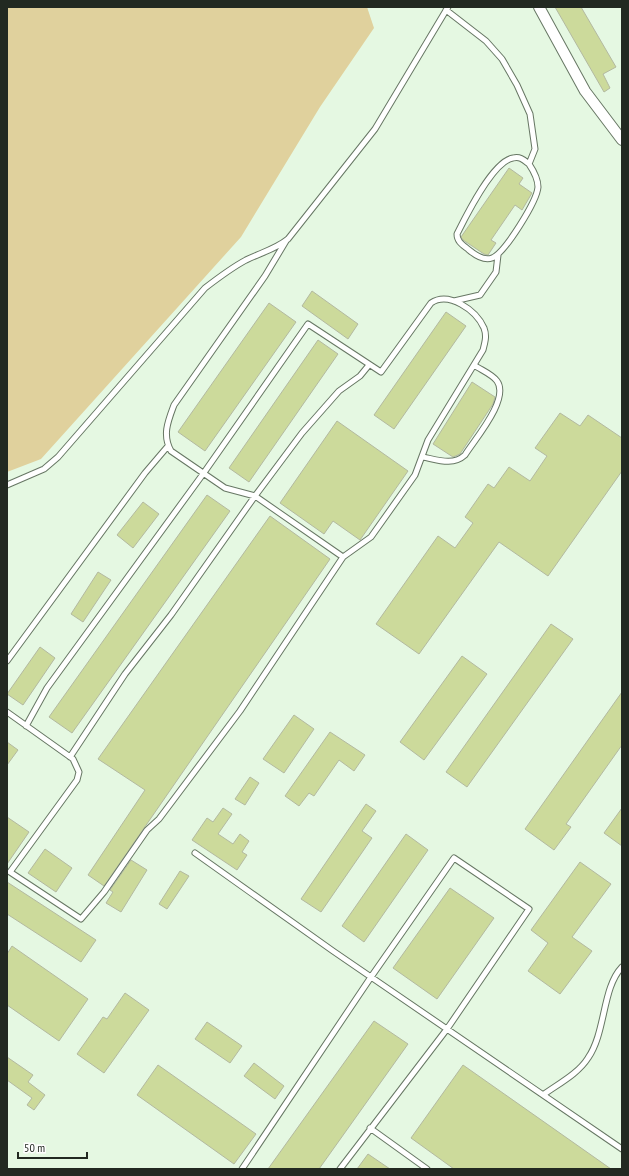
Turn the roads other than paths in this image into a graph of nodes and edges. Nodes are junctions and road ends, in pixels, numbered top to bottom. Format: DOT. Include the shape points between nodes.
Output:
graph roads {
  1 [pos="539,7"];
  2 [pos="447,8"];
  3 [pos="622,140"];
  4 [pos="529,164"];
  5 [pos="288,239"];
  6 [pos="498,255"];
  7 [pos="454,301"];
  8 [pos="369,365"];
  9 [pos="474,365"];
  10 [pos="168,446"];
  11 [pos="423,457"];
  12 [pos="203,474"];
  13 [pos="7,485"];
  14 [pos="254,496"];
  15 [pos="343,556"];
  16 [pos="7,661"];
  17 [pos="7,712"];
  18 [pos="26,726"];
  19 [pos="70,757"];
  20 [pos="195,853"];
  21 [pos="8,870"];
  22 [pos="622,967"];
  23 [pos="371,978"];
  24 [pos="447,1029"];
  25 [pos="543,1094"];
  26 [pos="370,1128"];
  27 [pos="622,1149"];
  28 [pos="242,1169"];
  29 [pos="340,1169"];
  30 [pos="427,1169"];
  1 -- 3 [label="street" via="585,91"];
  2 -- 4 [label="lane" via="486,41 502,59 517,85 530,114 535,149"];
  2 -- 5 [label="lane" via="375,129"];
  4 -- 6 [label="lane" via="538,186 534,200"];
  4 -- 6 [label="lane" via="522,158 514,157 495,171 477,195 457,234 460,244 472,253 490,259"];
  5 -- 10 [label="lane" via="174,405 167,422"];
  5 -- 13 [label="lane" via="225,272 205,288 58,457 44,469"];
  6 -- 7 [label="lane" via="496,272 480,295"];
  7 -- 8 [label="lane" via="450,298 438,298 431,303 381,372"];
  7 -- 9 [label="lane" via="477,317 484,328 486,339"];
  8 -- 12 [label="lane" via="308,324"];
  8 -- 14 [label="lane" via="360,376 339,391 302,433"];
  9 -- 11 [label="lane" via="428,440"];
  9 -- 11 [label="lane" via="497,380 500,396 497,405 460,459 448,462"];
  10 -- 12 [label="lane" via="171,451"];
  10 -- 16 [label="lane" via="140,479"];
  11 -- 15 [label="lane" via="415,475 371,537"];
  12 -- 14 [label="lane" via="225,488"];
  12 -- 18 [label="lane" via="47,688"];
  14 -- 15 [label="lane"];
  14 -- 19 [label="lane" via="171,615 125,674"];
  15 -- 21 [label="lane" via="240,711 81,919"];
  17 -- 18 [label="lane"];
  18 -- 19 [label="lane"];
  19 -- 21 [label="lane" via="77,765 77,780"];
  20 -- 23 [label="lane"];
  22 -- 25 [label="lane" via="612,981 599,1035 588,1058 570,1076"];
  23 -- 24 [label="lane"];
  23 -- 24 [label="lane" via="454,858 529,909"];
  23 -- 28 [label="lane"];
  24 -- 25 [label="lane"];
  24 -- 26 [label="lane"];
  25 -- 27 [label="lane"];
  26 -- 29 [label="lane"];
  26 -- 30 [label="lane"];
}
